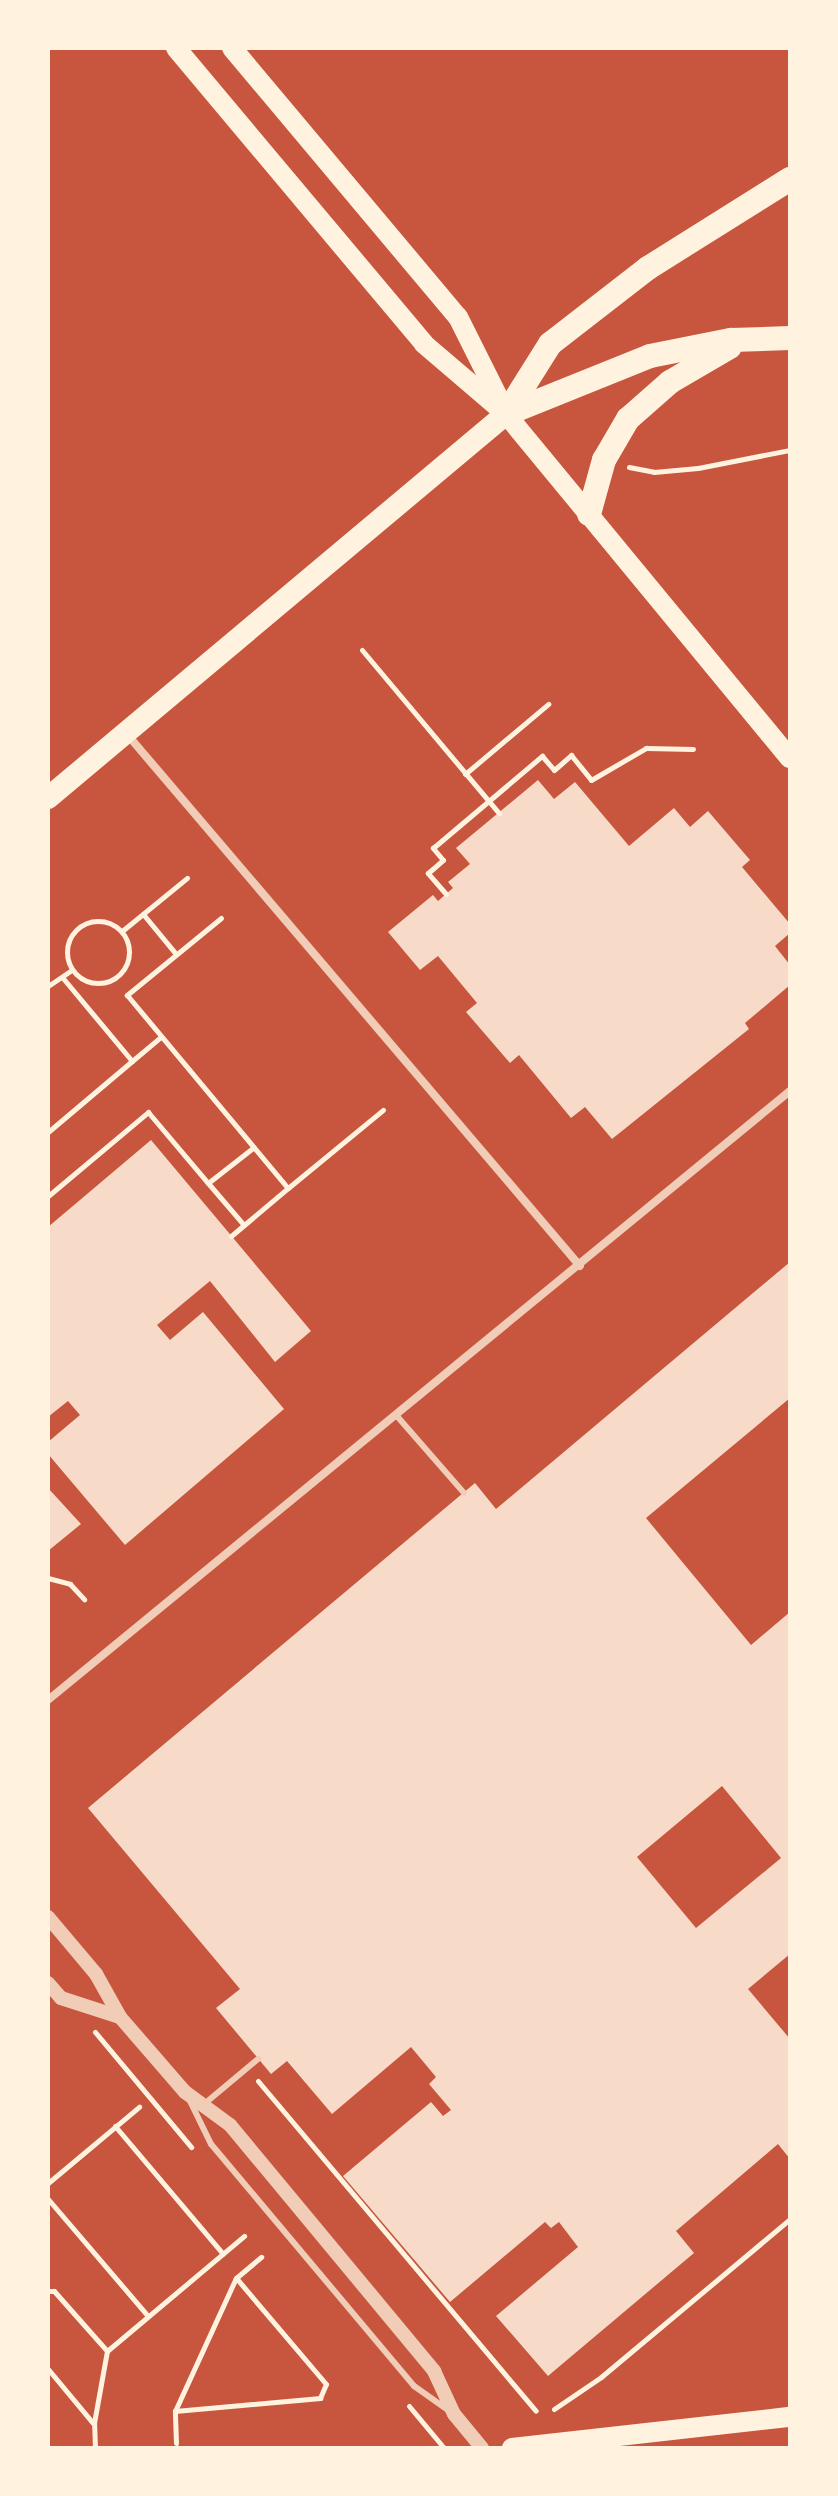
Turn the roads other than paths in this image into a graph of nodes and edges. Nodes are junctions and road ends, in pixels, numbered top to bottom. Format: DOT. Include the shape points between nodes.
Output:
graph roads {
  1 [pos="176,48"];
  2 [pos="232,48"];
  3 [pos="790,179"];
  4 [pos="790,338"];
  5 [pos="750,339"];
  6 [pos="506,414"];
  7 [pos="589,514"];
  8 [pos="126,733"];
  9 [pos="790,758"];
  10 [pos="48,798"];
  11 [pos="790,1091"];
  12 [pos="580,1266"];
  13 [pos="396,1415"];
  14 [pos="464,1493"];
  15 [pos="48,1700"];
  16 [pos="48,1917"];
  17 [pos="48,1983"];
  18 [pos="120,2017"];
  19 [pos="258,2059"];
  20 [pos="185,2092"];
  21 [pos="203,2105"];
  22 [pos="454,2414"];
  23 [pos="790,2417"];
  24 [pos="482,2448"];
  25 [pos="512,2448"];
  1 -- 6 [label="main road" via="424,344"];
  2 -- 6 [label="main road" via="458,317"];
  3 -- 6 [label="highway" via="648,268 550,344"];
  4 -- 5 [label="highway"];
  5 -- 6 [label="highway" via="650,356"];
  5 -- 7 [label="highway" via="679,376 628,419 604,460"];
  6 -- 7 [label="main road"];
  6 -- 8 [label="highway"];
  7 -- 9 [label="main road"];
  8 -- 10 [label="highway"];
  8 -- 12 [label="street"];
  11 -- 12 [label="street"];
  12 -- 13 [label="street"];
  13 -- 14 [label="lane"];
  13 -- 15 [label="street"];
  16 -- 18 [label="street" via="96,1974"];
  17 -- 18 [label="street" via="61,1998"];
  18 -- 20 [label="street"];
  19 -- 21 [label="lane"];
  20 -- 21 [label="street"];
  20 -- 22 [label="lane" via="211,2144 414,2386"];
  21 -- 22 [label="street" via="230,2125 434,2371"];
  22 -- 24 [label="street"];
  23 -- 25 [label="main road"];
}
